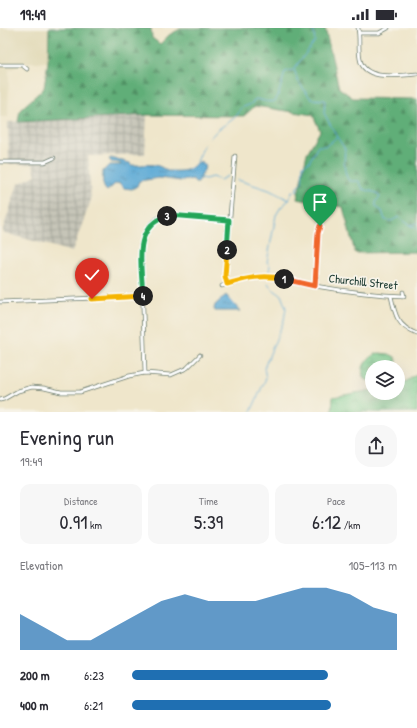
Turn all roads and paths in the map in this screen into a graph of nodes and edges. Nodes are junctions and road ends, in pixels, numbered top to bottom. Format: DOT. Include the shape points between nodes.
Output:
graph roads {
  1 [pos="358,28"];
  2 [pos="388,28"];
  3 [pos="359,33"];
  4 [pos="0,65"];
  5 [pos="27,69"];
  6 [pos="417,74"];
  7 [pos="235,156"];
  8 [pos="54,158"];
  9 [pos="0,162"];
  10 [pos="229,220"];
  11 [pos="320,226"];
  12 [pos="227,284"];
  13 [pos="222,286"];
  14 [pos="315,286"];
  15 [pos="403,292"];
  16 [pos="143,296"];
  17 [pos="391,296"];
  18 [pos="0,302"];
  19 [pos="417,334"];
  20 [pos="200,355"];
  21 [pos="145,373"];
  22 [pos="0,400"];
  1 -- 3 [label="street"];
  2 -- 3 [label="street" via="379,33"];
  3 -- 6 [label="street" via="360,60 365,70 376,75"];
  4 -- 5 [label="street" via="22,65"];
  7 -- 10 [label="street"];
  8 -- 9 [label="street" via="45,162"];
  10 -- 12 [label="street" via="225,276"];
  10 -- 16 [label="street" via="169,215 151,224 144,233 141,245"];
  11 -- 14 [label="street"];
  12 -- 13 [label="street, Churchill Street"];
  12 -- 14 [label="street, Churchill Street" via="265,276"];
  14 -- 17 [label="street, Churchill Street"];
  15 -- 17 [label="street, Churchill Street" via="404,296"];
  16 -- 18 [label="street"];
  16 -- 21 [label="street"];
  17 -- 19 [label="street" via="399,323"];
  20 -- 21 [label="street" via="187,368 171,375"];
  21 -- 22 [label="street" via="80,392 32,387"];
}
